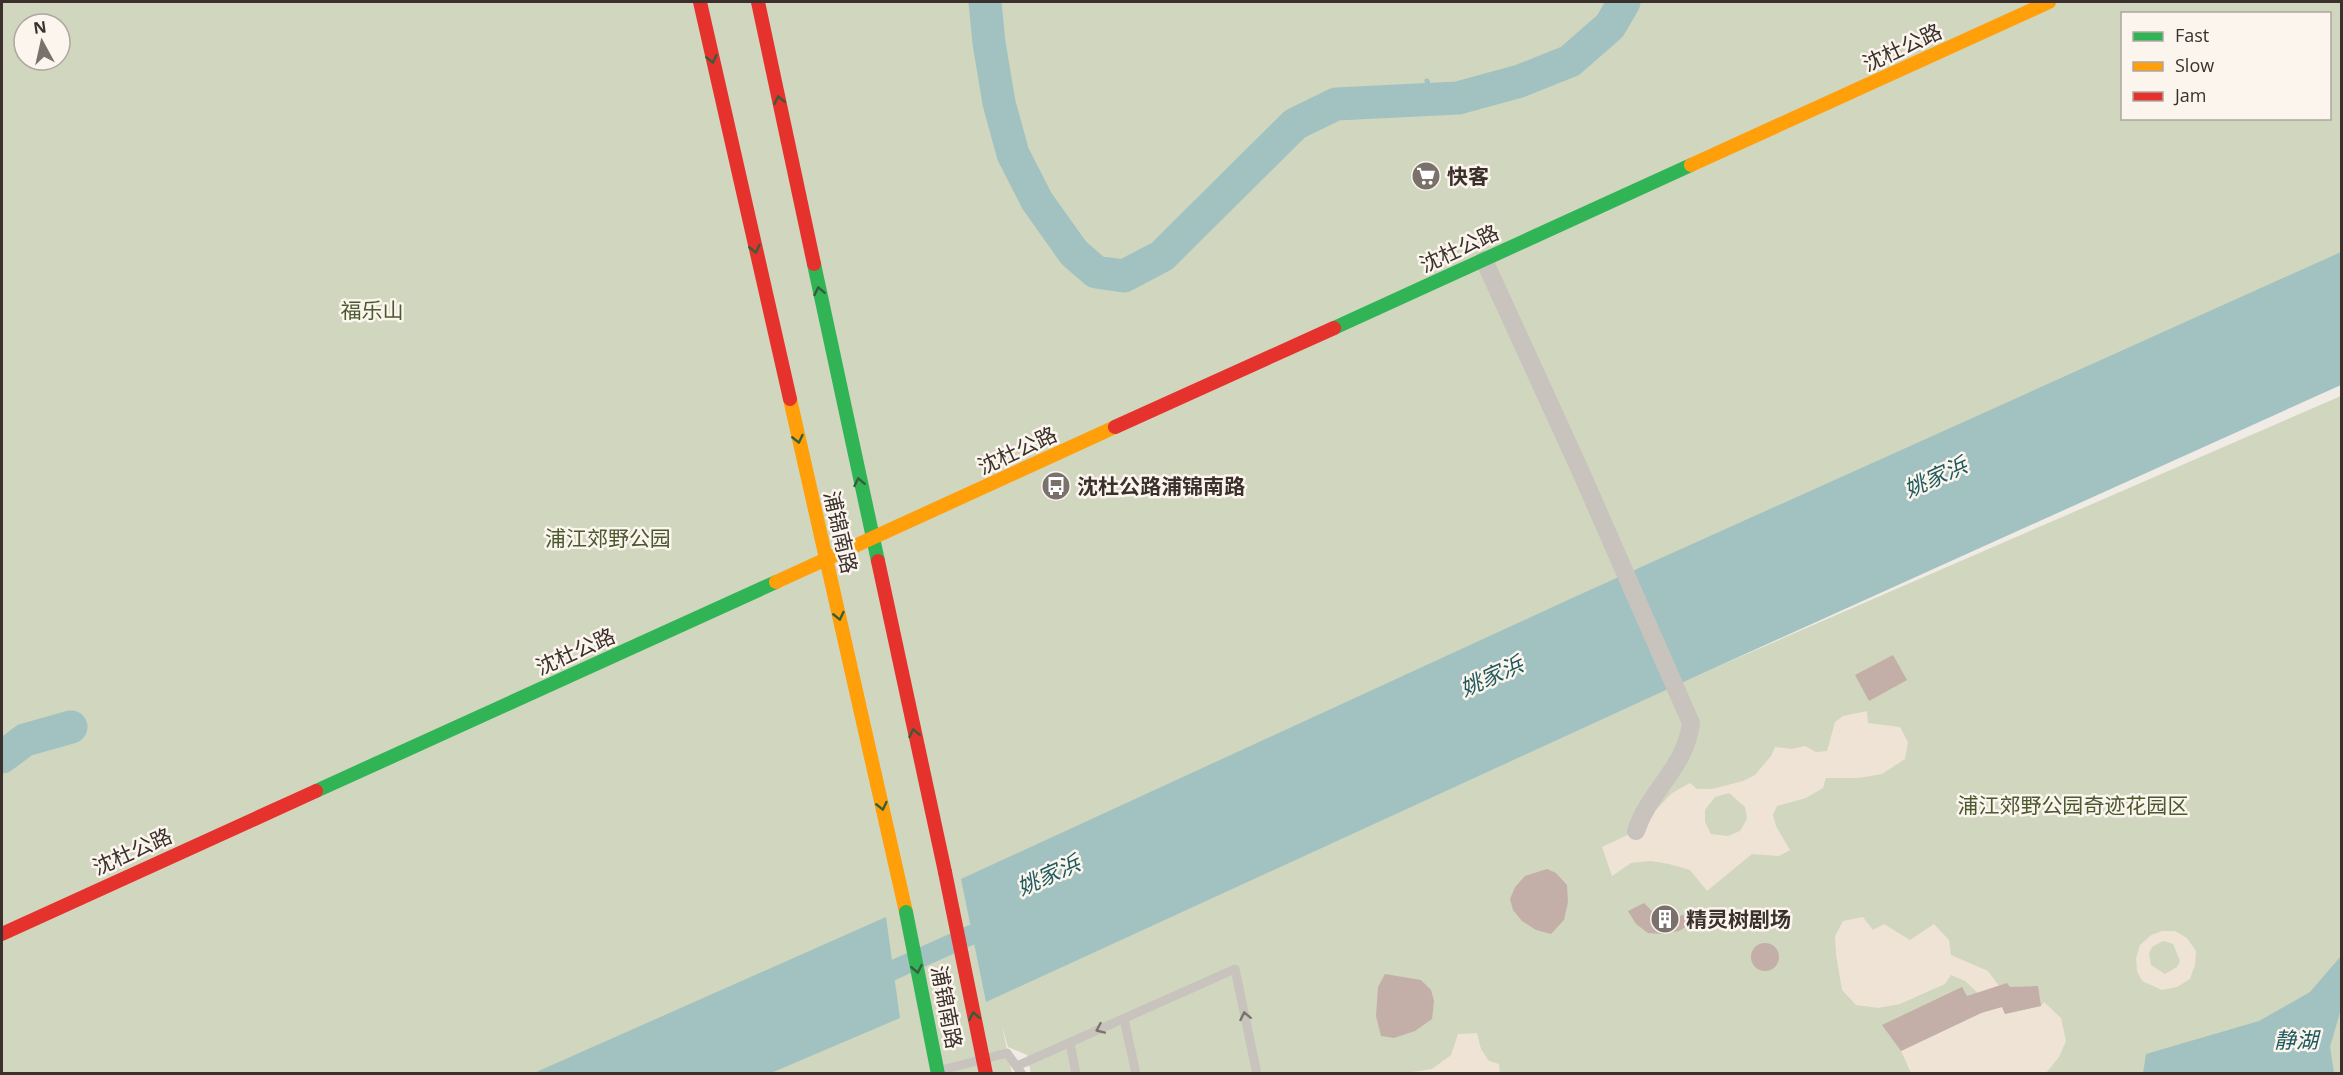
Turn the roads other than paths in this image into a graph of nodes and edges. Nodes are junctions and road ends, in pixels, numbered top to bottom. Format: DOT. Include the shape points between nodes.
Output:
graph roads {
  1 [pos="700,2"];
  2 [pos="758,2"];
  3 [pos="2049,2"];
  4 [pos="1484,260"];
  5 [pos="872,539"];
  6 [pos="826,559"];
  7 [pos="1636,831"];
  8 [pos="2,934"];
  9 [pos="1124,1018"];
  10 [pos="1070,1043"];
  11 [pos="1019,1070"];
  12 [pos="928,1074"];
  13 [pos="938,1074"];
  14 [pos="986,1074"];
  15 [pos="1076,1074"];
  16 [pos="1136,1074"];
  17 [pos="1257,1074"];
  1 -- 6 [label="street, 浦锦南路, one-way"];
  5 -- 2 [label="street, 浦锦南路, one-way"];
  3 -- 4 [label="street, 沈杜公路"];
  4 -- 5 [label="street, 沈杜公路"];
  4 -- 7 [label="street" via="1691,723 1688,742 1678,763 1643,809"];
  5 -- 6 [label="street, 沈杜公路"];
  14 -- 5 [label="street, 浦锦南路, one-way, bridge"];
  6 -- 8 [label="street, 沈杜公路"];
  6 -- 13 [label="street, 浦锦南路, one-way, bridge" via="906,912"];
  9 -- 10 [label="lane, one-way"];
  9 -- 16 [label="lane"];
  17 -- 9 [label="lane, one-way" via="1235,969"];
  10 -- 11 [label="lane"];
  10 -- 15 [label="lane"];
  11 -- 12 [label="lane" via="1007,1053"];
}
